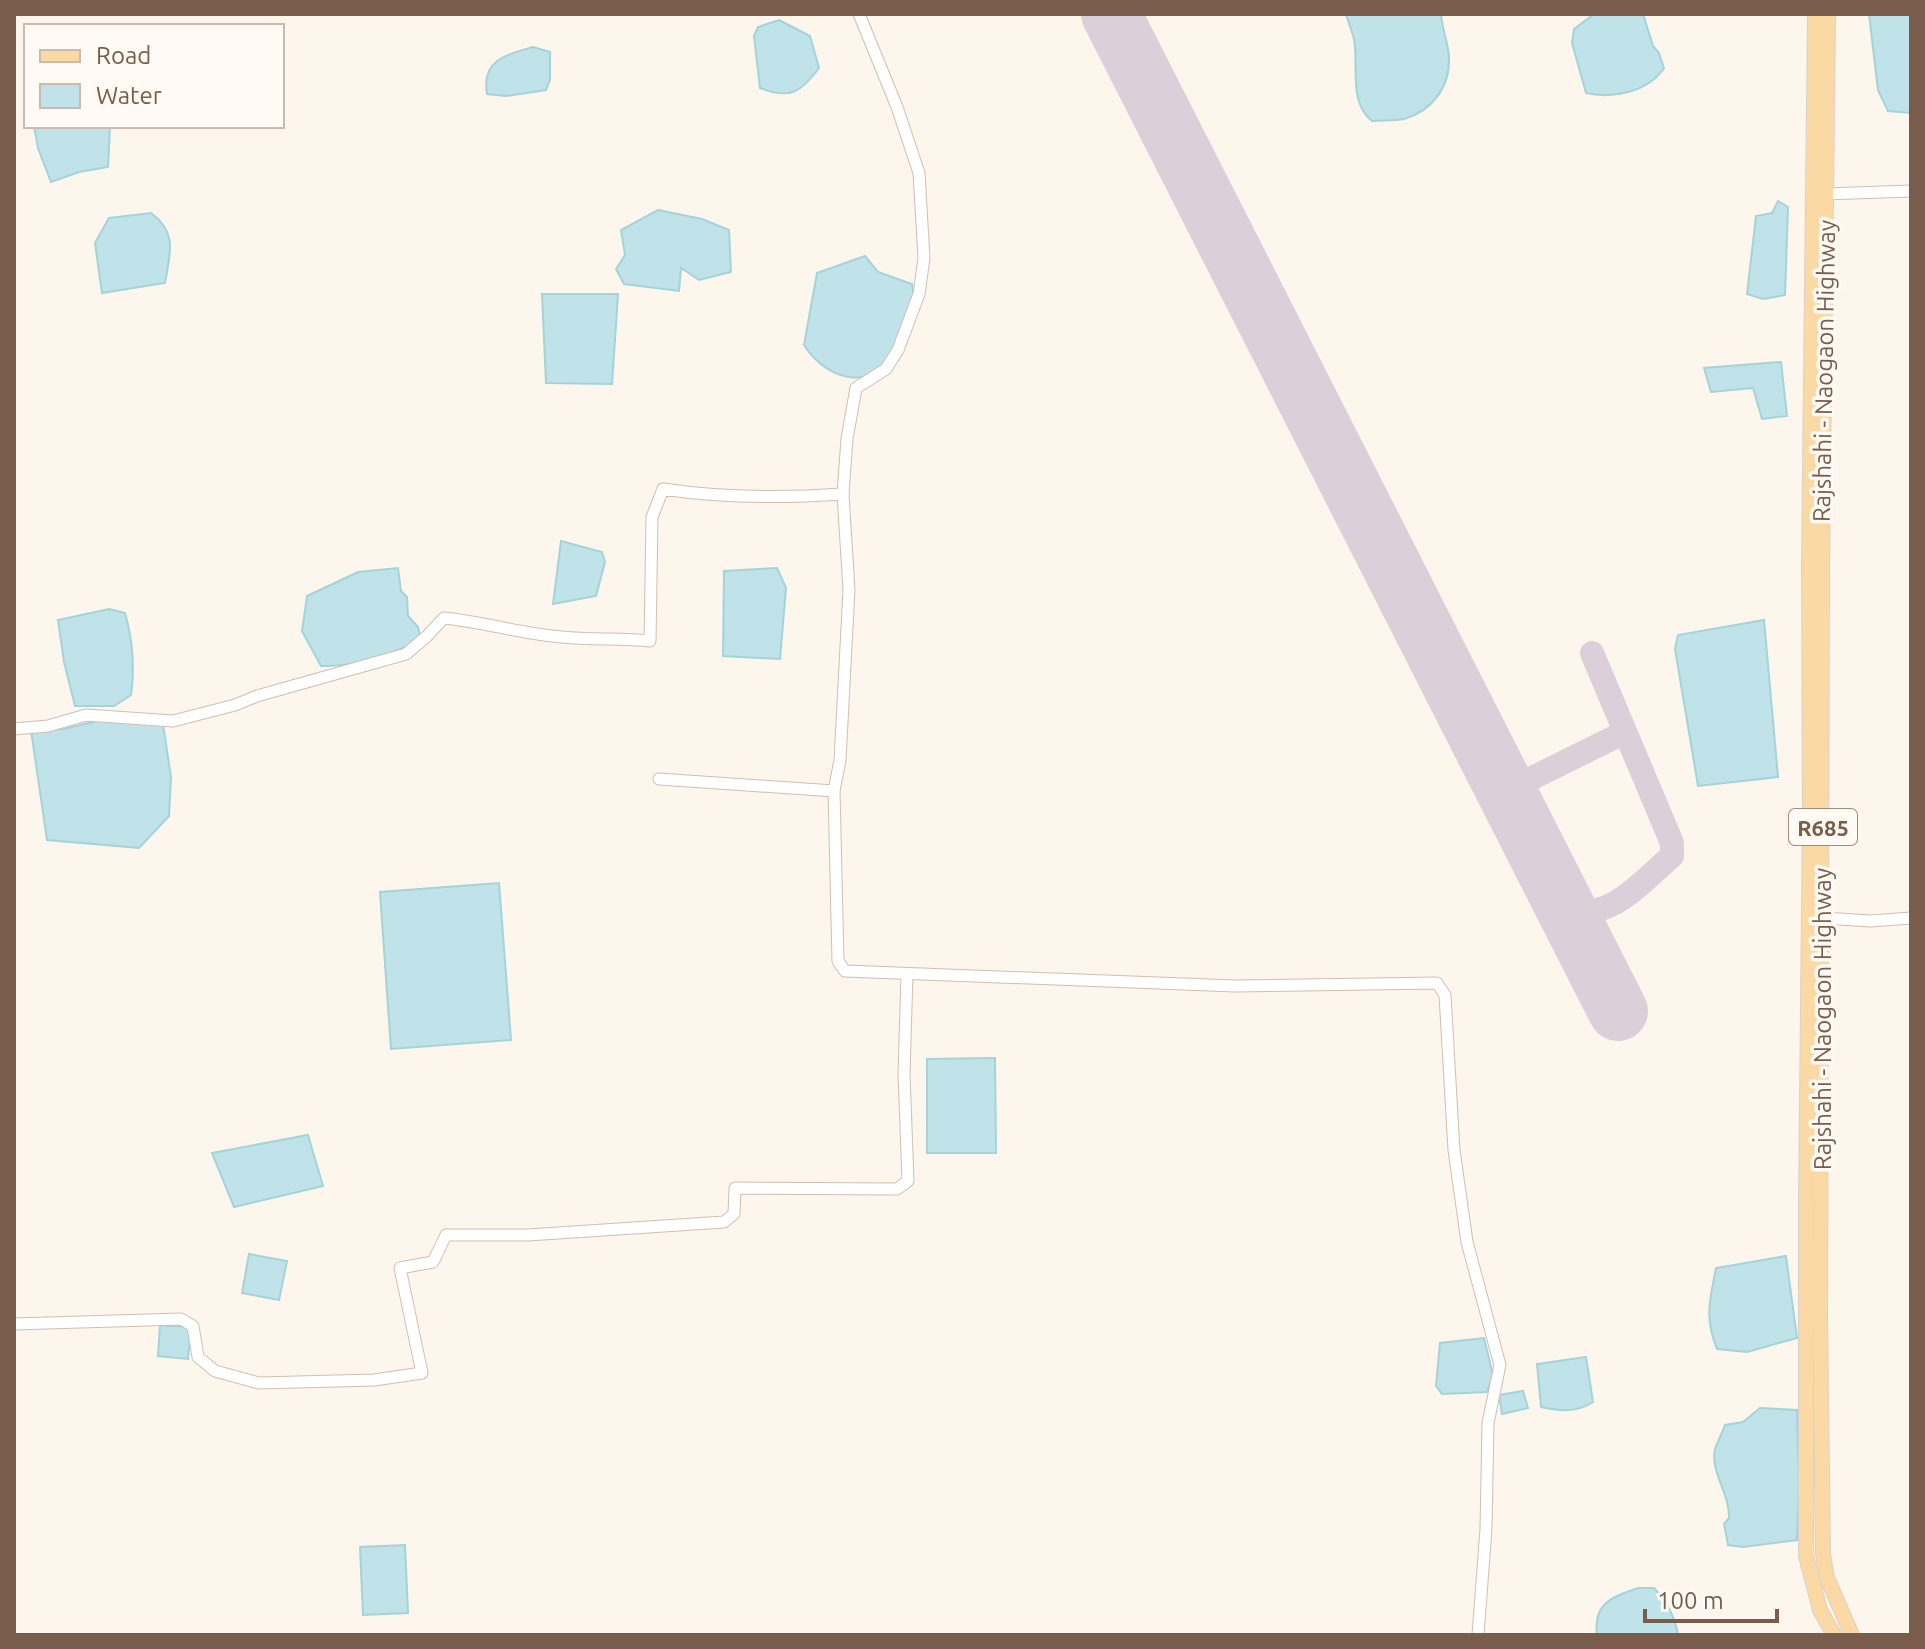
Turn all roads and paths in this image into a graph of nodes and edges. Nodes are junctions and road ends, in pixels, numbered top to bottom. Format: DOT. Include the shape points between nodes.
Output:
graph roads {
  1 [pos="859,14"];
  2 [pos="1815,14"];
  3 [pos="1828,14"];
  4 [pos="1911,191"];
  5 [pos="1825,194"];
  6 [pos="843,494"];
  7 [pos="14,729"];
  8 [pos="659,779"];
  9 [pos="834,791"];
  10 [pos="1823,918"];
  11 [pos="1911,918"];
  12 [pos="1816,948"];
  13 [pos="907,974"];
  14 [pos="14,1324"];
  15 [pos="1478,1635"];
  16 [pos="1834,1635"];
  17 [pos="1852,1635"];
  1 -- 6 [label="street" via="919,173 924,258 919,294 898,350 886,369 856,388"];
  2 -- 12 [label="main road, Rajshahi - Naogaon Highway / R685" via="1809,566"];
  3 -- 5 [label="main road, Rajshahi - Naogaon Highway / R685"];
  4 -- 5 [label="street"];
  5 -- 10 [label="main road, Rajshahi - Naogaon Highway / R685"];
  6 -- 7 [label="street" via="783,497 663,489 652,517 650,641 563,638 444,618 406,654 222,709 173,721 86,715"];
  6 -- 9 [label="street" via="849,590"];
  8 -- 9 [label="street"];
  9 -- 13 [label="street" via="838,961 845,971"];
  10 -- 11 [label="street"];
  10 -- 12 [label="main road, Rajshahi - Naogaon Highway / R685"];
  12 -- 16 [label="main road, Rajshahi - Naogaon Highway / R685" via="1806,1201 1806,1556 1820,1610"];
  12 -- 17 [label="main road, Rajshahi - Naogaon Highway / R685" via="1823,1554 1827,1578"];
  13 -- 14 [label="street" via="908,1181 897,1189 735,1188 734,1214 724,1222 446,1235 433,1262 400,1268 422,1373 374,1380 259,1383 215,1371 198,1357 193,1326 181,1319"];
  13 -- 15 [label="street" via="1235,986 1437,983 1445,995 1454,1150 1467,1242 1500,1365 1488,1423"];
}
